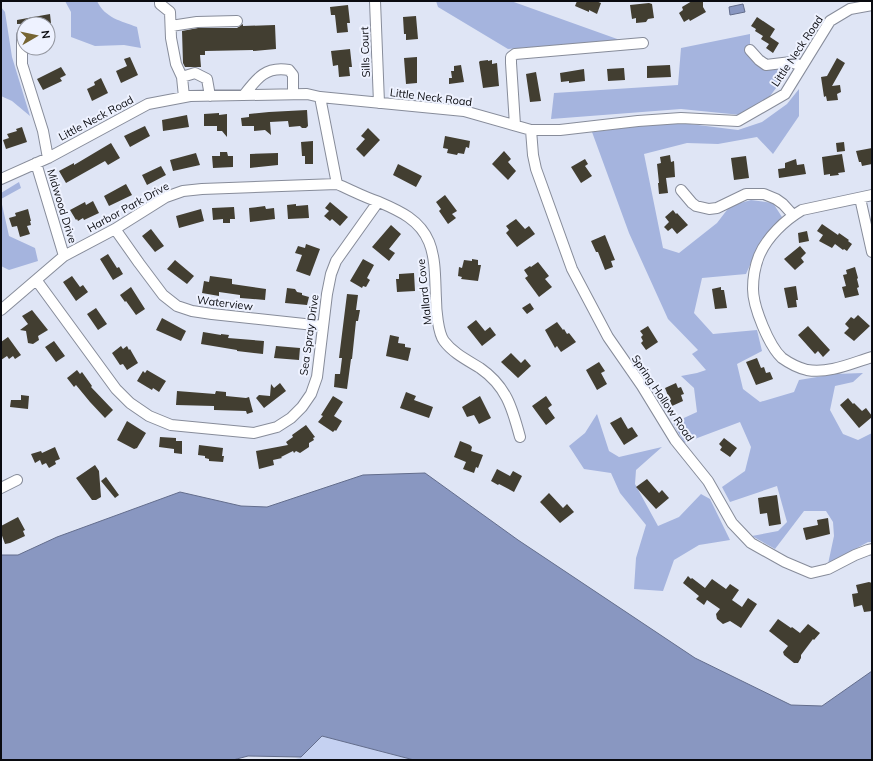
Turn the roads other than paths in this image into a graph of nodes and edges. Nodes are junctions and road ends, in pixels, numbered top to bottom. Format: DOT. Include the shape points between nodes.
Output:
graph roads {
  1 [pos="160,1"];
  2 [pos="375,1"];
  3 [pos="849,5"];
  4 [pos="872,5"];
  5 [pos="237,21"];
  6 [pos="171,26"];
  7 [pos="643,43"];
  8 [pos="750,50"];
  9 [pos="22,56"];
  10 [pos="802,66"];
  11 [pos="182,77"];
  12 [pos="293,94"];
  13 [pos="244,95"];
  14 [pos="184,96"];
  15 [pos="210,96"];
  16 [pos="320,97"];
  17 [pos="380,103"];
  18 [pos="515,125"];
  19 [pos="531,130"];
  20 [pos="48,158"];
  21 [pos="36,163"];
  22 [pos="1,179"];
  23 [pos="337,184"];
  24 [pos="681,190"];
  25 [pos="872,195"];
  26 [pos="860,198"];
  27 [pos="378,202"];
  28 [pos="793,215"];
  29 [pos="115,229"];
  30 [pos="872,252"];
  31 [pos="64,256"];
  32 [pos="37,281"];
  33 [pos="1,310"];
  34 [pos="323,326"];
  35 [pos="872,356"];
  36 [pos="520,437"];
  37 [pos="17,480"];
  38 [pos="1,488"];
  39 [pos="872,549"];
  1 -- 6 [label="street" via="160,4 170,12"];
  2 -- 17 [label="street, Sills Court"];
  3 -- 4 [label="street, Little Neck Road"];
  3 -- 10 [label="street, Little Neck Road" via="830,22"];
  5 -- 6 [label="street" via="197,22"];
  6 -- 11 [label="street" via="176,64"];
  7 -- 18 [label="street" via="515,54 511,57 511,63"];
  8 -- 10 [label="street" via="766,65 791,62"];
  9 -- 20 [label="street"];
  10 -- 19 [label="street, Little Neck Road" via="785,94 738,122 681,118 560,130"];
  11 -- 14 [label="street"];
  11 -- 15 [label="street" via="194,73 206,79"];
  12 -- 13 [label="street, Little Neck Road"];
  12 -- 13 [label="street" via="293,75 289,70 277,68 256,78"];
  12 -- 16 [label="street, Little Neck Road"];
  13 -- 15 [label="street, Little Neck Road"];
  14 -- 15 [label="street, Little Neck Road"];
  14 -- 20 [label="street, Little Neck Road" via="148,104"];
  16 -- 17 [label="street, Little Neck Road"];
  16 -- 23 [label="street"];
  17 -- 18 [label="street, Little Neck Road" via="464,111"];
  18 -- 19 [label="street, Little Neck Road"];
  19 -- 39 [label="street, Spring Hollow Road" via="536,169 572,269 608,337 675,440 708,481 732,522 751,543 811,573 828,570"];
  20 -- 21 [label="street, Little Neck Road"];
  21 -- 22 [label="street, Little Neck Road"];
  21 -- 31 [label="street, Midwood Drive"];
  23 -- 27 [label="street, Mallard Cove"];
  23 -- 29 [label="street, Harbor Park Drive" via="183,191 166,198"];
  24 -- 28 [label="street" via="696,206 709,209 717,208 746,194 764,194 783,204"];
  25 -- 26 [label="street"];
  26 -- 28 [label="street" via="802,210"];
  26 -- 30 [label="street"];
  27 -- 34 [label="street, Sea Spray Drive" via="336,261 331,274"];
  27 -- 36 [label="street, Mallard Cove" via="395,208 420,226 430,243 436,315 443,340 461,357 496,381 513,409"];
  28 -- 35 [label="street" via="767,242 759,256 755,273 755,304 772,345 782,358 807,370 834,368"];
  29 -- 31 [label="street, Harbor Park Drive"];
  29 -- 34 [label="street, Waterview" via="163,295 178,306 212,314"];
  31 -- 32 [label="street, Harbor Park Drive"];
  32 -- 33 [label="street, Harbor Park Drive"];
  32 -- 34 [label="street, Sea Spray Drive" via="116,389 149,416 171,425 254,433 277,427 287,421 311,394 317,377"];
  37 -- 38 [label="street"];
}
